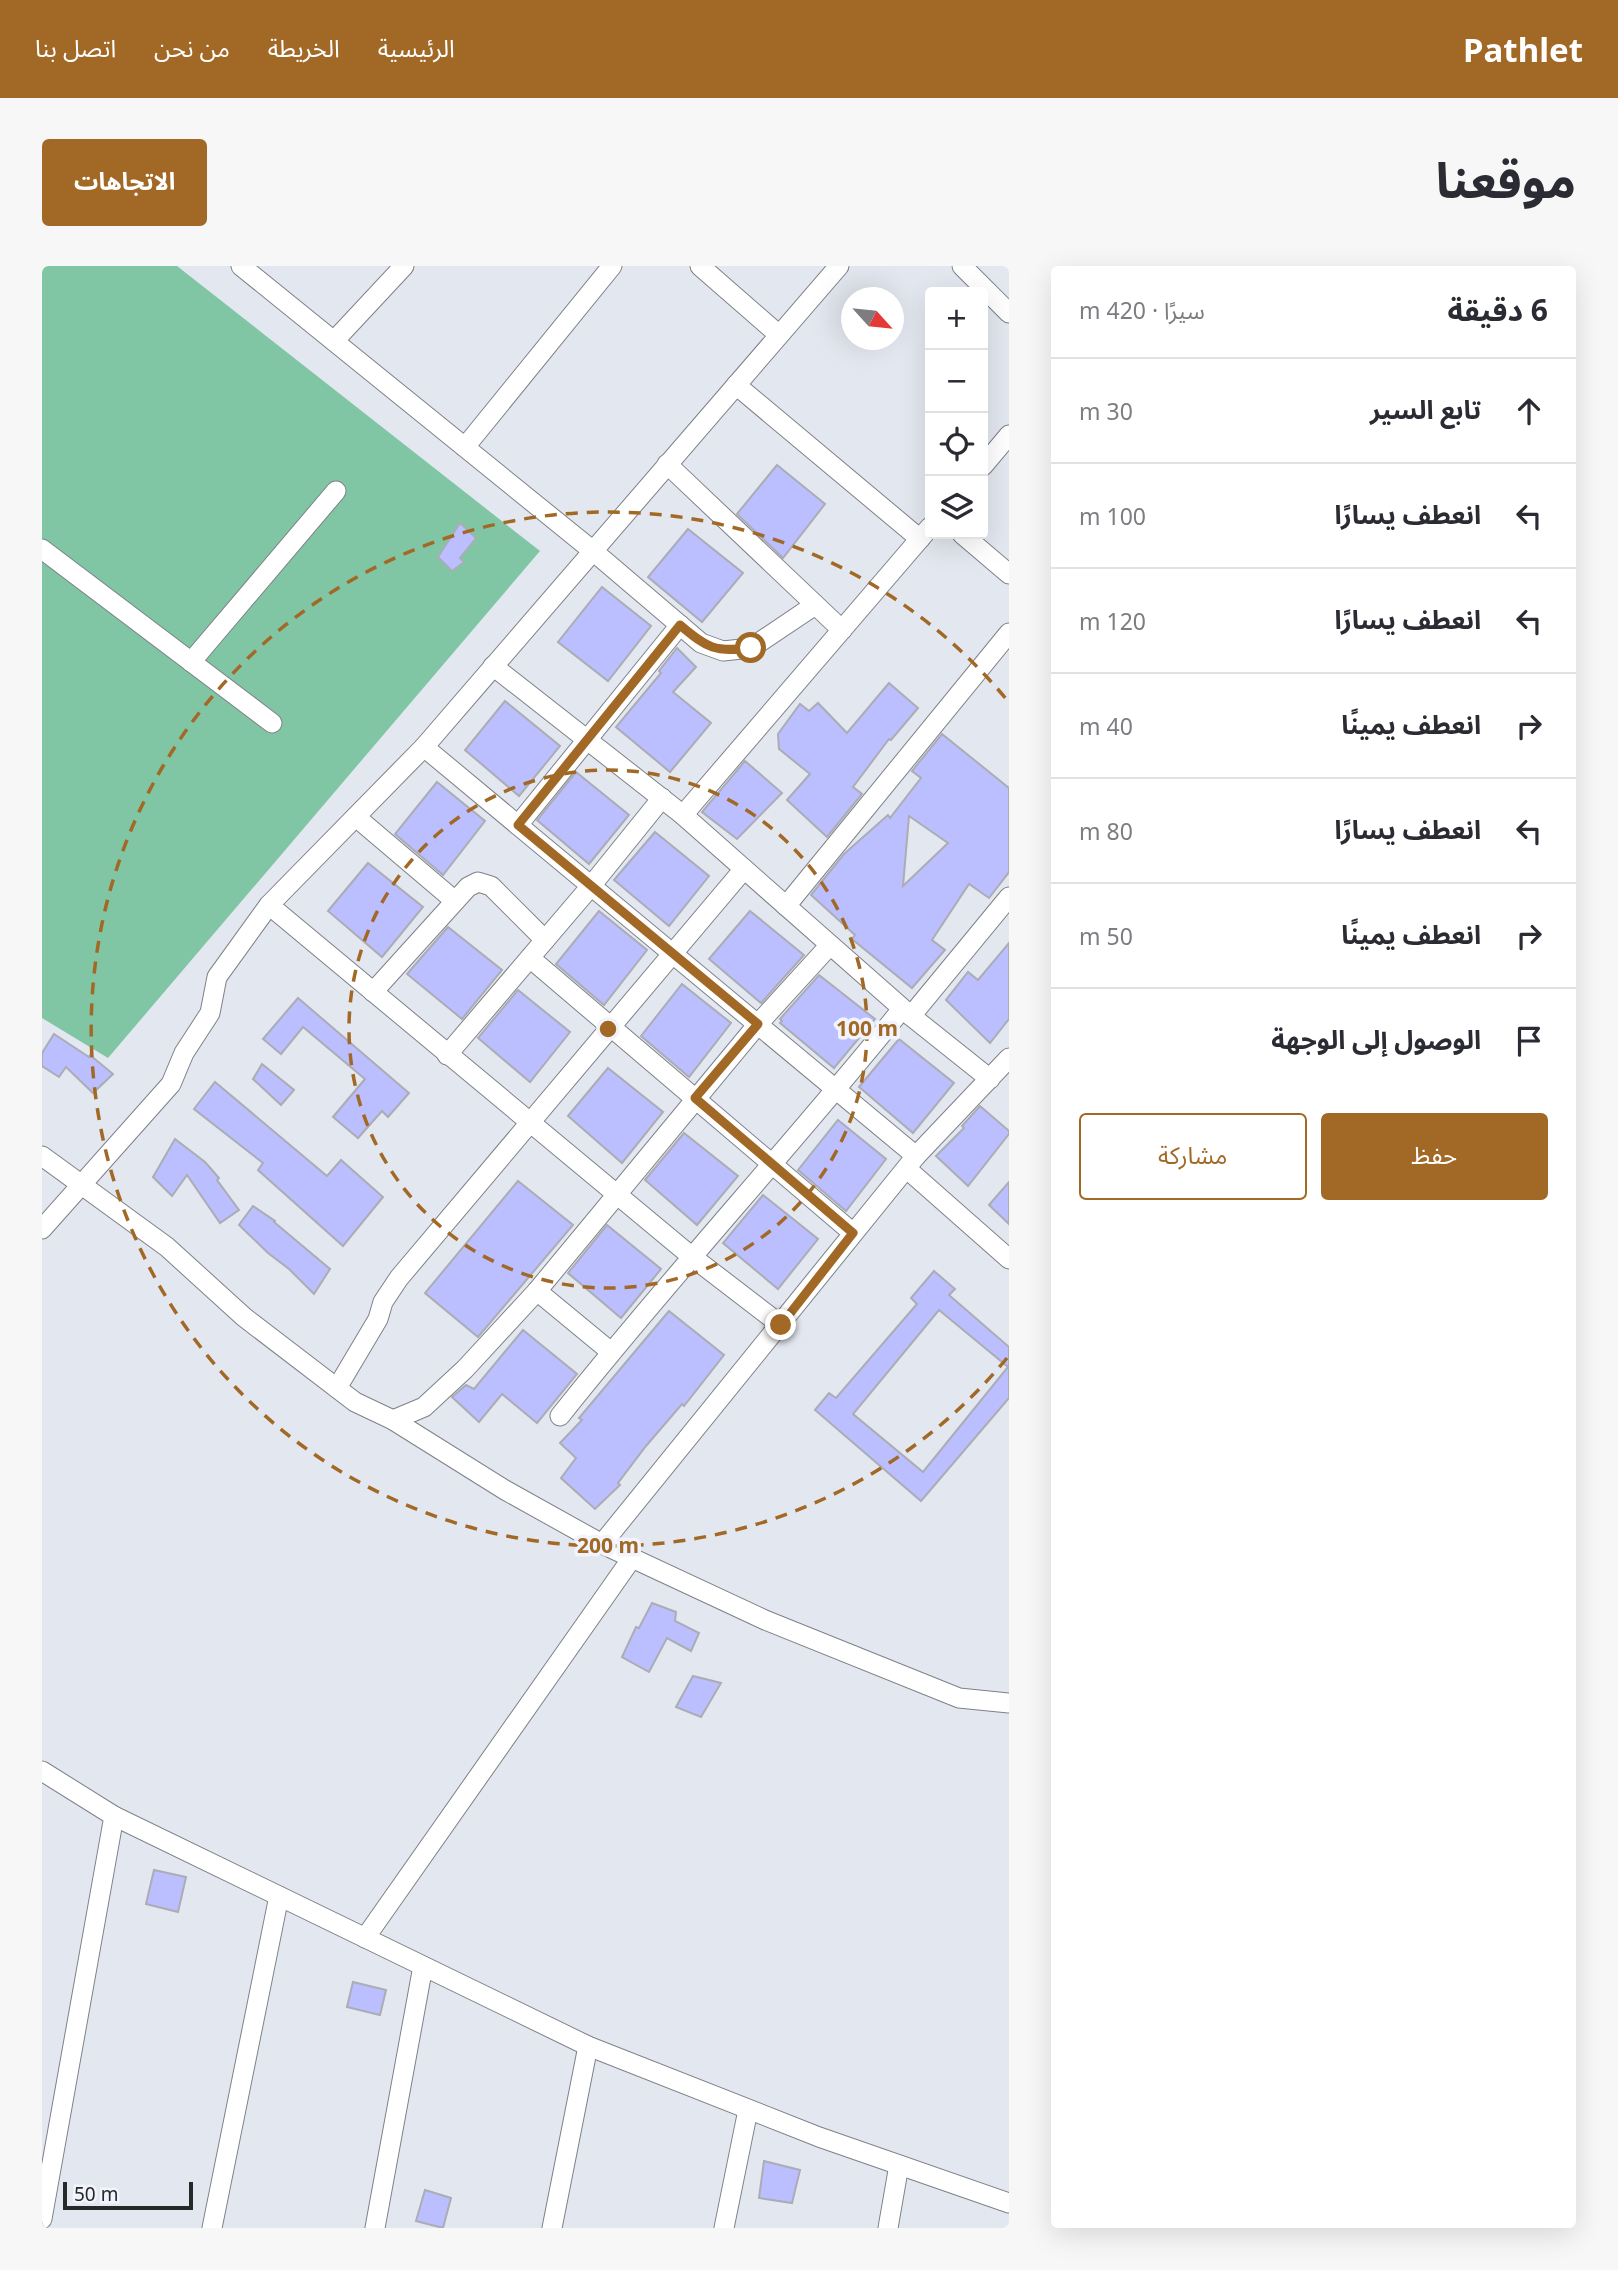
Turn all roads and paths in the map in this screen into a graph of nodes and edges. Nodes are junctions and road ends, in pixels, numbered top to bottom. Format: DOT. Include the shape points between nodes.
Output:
graph roads {
  1 [pos="241,266"];
  2 [pos="404,266"];
  3 [pos="612,266"];
  4 [pos="700,266"];
  5 [pos="839,266"];
  6 [pos="962,266"];
  7 [pos="1009,313"];
  8 [pos="779,335"];
  9 [pos="334,341"];
  10 [pos="736,385"];
  11 [pos="1009,435"];
  12 [pos="465,447"];
  13 [pos="988,460"];
  14 [pos="667,464"];
  15 [pos="336,491"];
  16 [pos="925,533"];
  17 [pos="968,539"];
  18 [pos="42,549"];
  19 [pos="593,551"];
  20 [pos="1009,574"];
  21 [pos="815,605"];
  22 [pos="680,625"];
  23 [pos="842,630"];
  24 [pos="1009,633"];
  25 [pos="191,662"];
  26 [pos="494,666"];
  27 [pos="272,723"];
  28 [pos="587,740"];
  29 [pos="424,747"];
  30 [pos="662,798"];
  31 [pos="683,815"];
  32 [pos="356,817"];
  33 [pos="518,825"];
  34 [pos="744,869"];
  35 [pos="591,886"];
  36 [pos="1009,897"];
  37 [pos="455,901"];
  38 [pos="270,905"];
  39 [pos="786,906"];
  40 [pos="545,940"];
  41 [pos="830,945"];
  42 [pos="674,955"];
  43 [pos="530,958"];
  44 [pos="373,992"];
  45 [pos="907,1013"];
  46 [pos="758,1024"];
  47 [pos="611,1028"];
  48 [pos="447,1055"];
  49 [pos="1009,1058"];
  50 [pos="990,1079"];
  51 [pos="837,1090"];
  52 [pos="695,1098"];
  53 [pos="530,1123"];
  54 [pos="42,1156"];
  55 [pos="773,1163"];
  56 [pos="912,1163"];
  57 [pos="83,1185"];
  58 [pos="618,1196"];
  59 [pos="42,1229"];
  60 [pos="853,1233"];
  61 [pos="691,1256"];
  62 [pos="1009,1258"];
  63 [pos="537,1291"];
  64 [pos="781,1325"];
  65 [pos="611,1352"];
  66 [pos="337,1388"];
  67 [pos="560,1416"];
  68 [pos="393,1420"];
  69 [pos="602,1544"];
  70 [pos="632,1559"];
  71 [pos="1009,1703"];
  72 [pos="42,1771"];
  73 [pos="114,1816"];
  74 [pos="279,1896"];
  75 [pos="365,1938"];
  76 [pos="423,1966"];
  77 [pos="588,2046"];
  78 [pos="748,2110"];
  79 [pos="900,2165"];
  80 [pos="1009,2203"];
  81 [pos="42,2219"];
  82 [pos="212,2228"];
  83 [pos="375,2228"];
  84 [pos="552,2228"];
  85 [pos="724,2228"];
  86 [pos="888,2228"];
  1 -- 9 [label="street"];
  2 -- 9 [label="street"];
  3 -- 12 [label="street"];
  4 -- 8 [label="street"];
  5 -- 8 [label="street"];
  6 -- 7 [label="street"];
  8 -- 10 [label="street"];
  9 -- 12 [label="street"];
  10 -- 14 [label="street"];
  10 -- 16 [label="street"];
  11 -- 13 [label="street"];
  12 -- 19 [label="street"];
  14 -- 19 [label="street"];
  14 -- 21 [label="street"];
  15 -- 25 [label="street"];
  16 -- 23 [label="street"];
  17 -- 20 [label="street"];
  18 -- 25 [label="street"];
  19 -- 22 [label="street"];
  19 -- 26 [label="street"];
  21 -- 22 [label="street" via="751,648 723,651 701,643"];
  21 -- 23 [label="street"];
  22 -- 28 [label="street"];
  23 -- 31 [label="street"];
  24 -- 39 [label="street"];
  25 -- 27 [label="street"];
  26 -- 28 [label="street"];
  26 -- 29 [label="street"];
  28 -- 30 [label="street"];
  28 -- 33 [label="street"];
  29 -- 32 [label="street"];
  29 -- 33 [label="street"];
  30 -- 31 [label="street"];
  30 -- 35 [label="street"];
  31 -- 34 [label="street"];
  32 -- 37 [label="street"];
  32 -- 38 [label="street"];
  33 -- 35 [label="street"];
  34 -- 39 [label="street"];
  34 -- 42 [label="street"];
  35 -- 40 [label="street"];
  35 -- 42 [label="street"];
  36 -- 45 [label="street"];
  37 -- 40 [label="street" via="478,882 491,886"];
  37 -- 44 [label="street"];
  38 -- 44 [label="street"];
  38 -- 57 [label="street" via="216,977 210,1013 184,1053 171,1084"];
  39 -- 41 [label="street"];
  40 -- 43 [label="street"];
  41 -- 45 [label="street"];
  41 -- 46 [label="street"];
  42 -- 46 [label="street"];
  42 -- 47 [label="street"];
  43 -- 47 [label="street"];
  43 -- 48 [label="street"];
  44 -- 48 [label="street"];
  45 -- 50 [label="street"];
  45 -- 51 [label="street"];
  46 -- 51 [label="street"];
  46 -- 52 [label="street"];
  47 -- 52 [label="street"];
  47 -- 53 [label="street"];
  48 -- 53 [label="street"];
  49 -- 50 [label="street"];
  50 -- 56 [label="street"];
  51 -- 55 [label="street"];
  51 -- 56 [label="street"];
  52 -- 55 [label="street"];
  52 -- 58 [label="street"];
  53 -- 58 [label="street"];
  53 -- 66 [label="street" via="399,1278"];
  54 -- 57 [label="street"];
  55 -- 60 [label="street"];
  55 -- 61 [label="street"];
  56 -- 60 [label="street"];
  56 -- 62 [label="street"];
  57 -- 59 [label="street"];
  57 -- 66 [label="street" via="167,1247 244,1317"];
  58 -- 61 [label="street"];
  58 -- 63 [label="street"];
  60 -- 64 [label="street"];
  61 -- 64 [label="street"];
  61 -- 65 [label="street"];
  63 -- 65 [label="street"];
  63 -- 68 [label="street" via="445,1390 424,1407"];
  64 -- 69 [label="street"];
  65 -- 67 [label="street"];
  66 -- 68 [label="street"];
  68 -- 69 [label="street"];
  69 -- 70 [label="street"];
  70 -- 71 [label="street" via="765,1620 959,1698"];
  70 -- 75 [label="street"];
  72 -- 73 [label="street"];
  73 -- 74 [label="street"];
  73 -- 81 [label="street"];
  74 -- 75 [label="street"];
  74 -- 82 [label="street"];
  75 -- 76 [label="street"];
  76 -- 77 [label="street"];
  76 -- 83 [label="street"];
  77 -- 78 [label="street"];
  77 -- 84 [label="street"];
  78 -- 79 [label="street"];
  78 -- 85 [label="street"];
  79 -- 80 [label="street"];
  79 -- 86 [label="street"];
}
